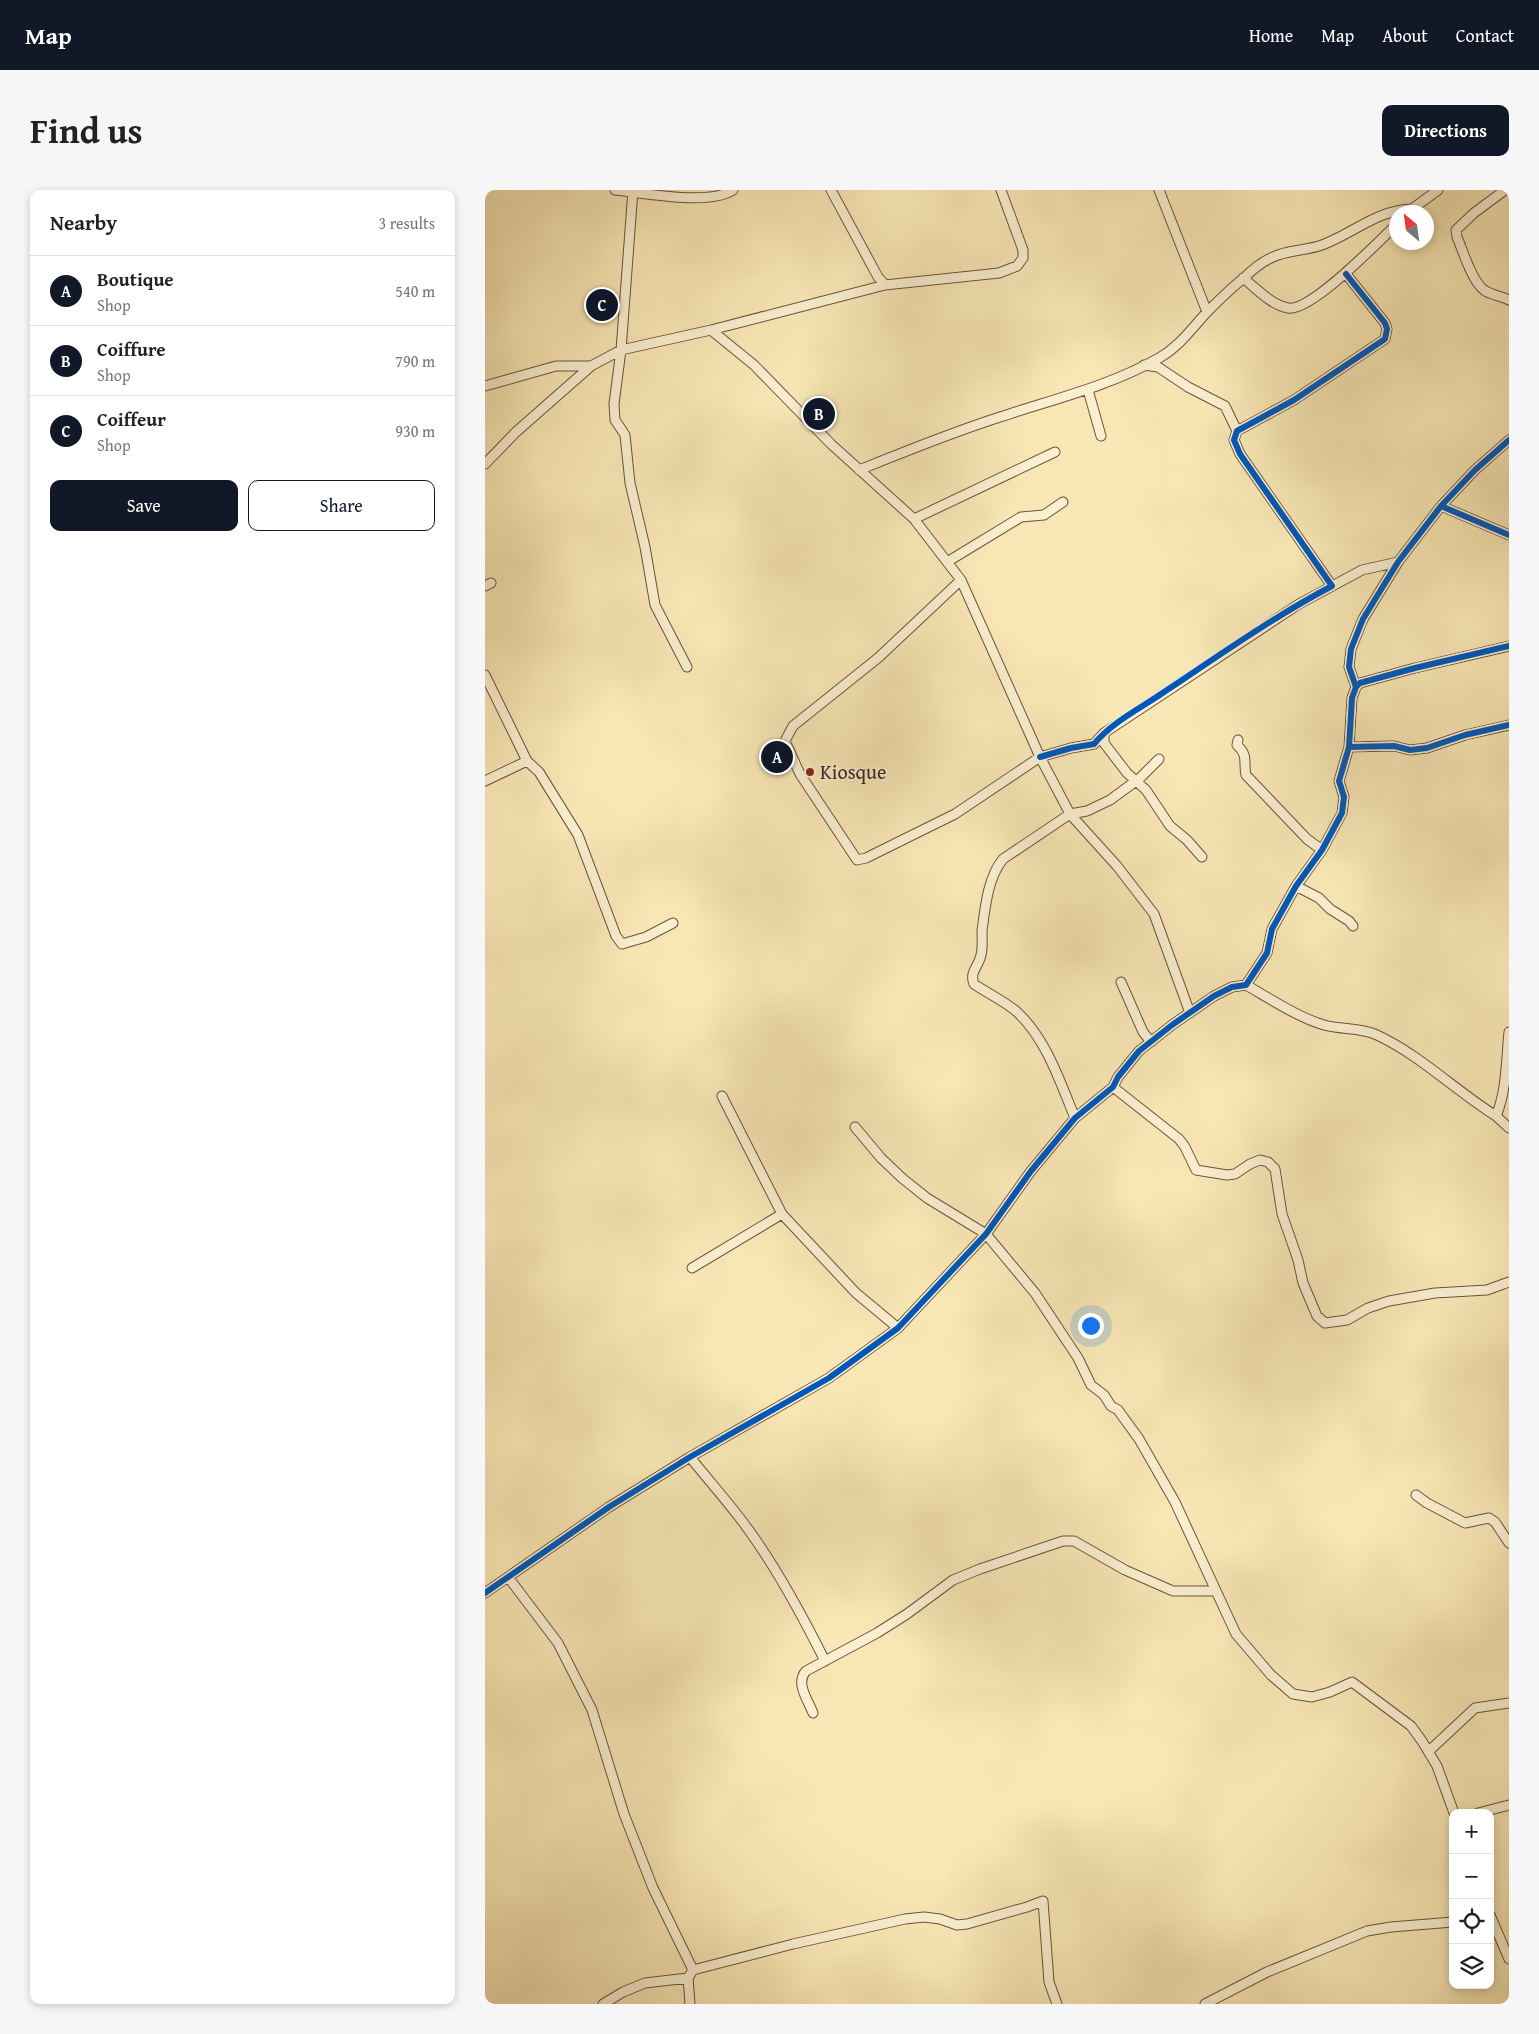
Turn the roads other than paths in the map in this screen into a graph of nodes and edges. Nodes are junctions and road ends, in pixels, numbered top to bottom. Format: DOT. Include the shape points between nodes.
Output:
graph roads {
  1 [pos="615,190"];
  2 [pos="733,190"];
  3 [pos="831,190"];
  4 [pos="1001,190"];
  5 [pos="1159,190"];
  6 [pos="1438,190"];
  7 [pos="1505,190"];
  8 [pos="633,191"];
  9 [pos="1418,205"];
  10 [pos="1389,212"];
  11 [pos="1389,232"];
  12 [pos="1346,274"];
  13 [pos="1243,278"];
  14 [pos="885,285"];
  15 [pos="1509,300"];
  16 [pos="1207,312"];
  17 [pos="711,330"];
  18 [pos="621,350"];
  19 [pos="1144,365"];
  20 [pos="591,366"];
  21 [pos="485,386"];
  22 [pos="1088,390"];
  23 [pos="1237,431"];
  24 [pos="1101,436"];
  25 [pos="1509,440"];
  26 [pos="1055,452"];
  27 [pos="485,464"];
  28 [pos="859,470"];
  29 [pos="1063,502"];
  30 [pos="1441,506"];
  31 [pos="914,519"];
  32 [pos="1509,535"];
  33 [pos="947,562"];
  34 [pos="1398,562"];
  35 [pos="961,580"];
  36 [pos="1332,586"];
  37 [pos="1509,646"];
  38 [pos="687,667"];
  39 [pos="485,675"];
  40 [pos="1356,687"];
  41 [pos="1509,725"];
  42 [pos="1104,733"];
  43 [pos="1238,740"];
  44 [pos="1349,748"];
  45 [pos="1040,757"];
  46 [pos="1159,759"];
  47 [pos="527,761"];
  48 [pos="485,781"];
  49 [pos="1136,781"];
  50 [pos="1070,814"];
  51 [pos="1322,850"];
  52 [pos="1202,857"];
  53 [pos="1296,886"];
  54 [pos="673,923"];
  55 [pos="1353,926"];
  56 [pos="1121,982"];
  57 [pos="1246,985"];
  58 [pos="1191,1012"];
  59 [pos="1509,1032"];
  60 [pos="1151,1042"];
  61 [pos="1113,1087"];
  62 [pos="721,1096"];
  63 [pos="1496,1116"];
  64 [pos="1075,1118"];
  65 [pos="855,1127"];
  66 [pos="1509,1128"];
  67 [pos="781,1214"];
  68 [pos="986,1234"];
  69 [pos="692,1268"];
  70 [pos="1509,1282"];
  71 [pos="898,1328"];
  72 [pos="690,1457"];
  73 [pos="1417,1495"];
  74 [pos="1509,1543"];
  75 [pos="508,1577"];
  76 [pos="1215,1591"];
  77 [pos="485,1593"];
  78 [pos="825,1661"];
  79 [pos="1509,1703"];
  80 [pos="813,1712"];
  81 [pos="1429,1751"];
  82 [pos="1509,1805"];
  83 [pos="1453,1809"];
  84 [pos="1494,1809"];
  85 [pos="1449,1922"];
  86 [pos="1494,1924"];
  87 [pos="1509,1959"];
  88 [pos="691,1974"];
  89 [pos="603,2004"];
  90 [pos="690,2004"];
  91 [pos="1057,2004"];
  92 [pos="1205,2004"];
  1 -- 8 [label="street"];
  2 -- 8 [label="street" via="696,198"];
  3 -- 14 [label="street"];
  4 -- 14 [label="street" via="1023,250 1023,258 1017,266 999,273"];
  5 -- 16 [label="street"];
  6 -- 9 [label="street"];
  7 -- 15 [label="street" via="1456,230 1476,282 1482,289"];
  8 -- 18 [label="street"];
  10 -- 13 [label="street" via="1322,245 1277,255"];
  11 -- 12 [label="street"];
  12 -- 13 [label="street" via="1291,308 1273,302"];
  12 -- 23 [label="street" via="1385,323 1385,339 1295,400"];
  13 -- 16 [label="street"];
  14 -- 17 [label="street"];
  16 -- 19 [label="street" via="1173,349"];
  17 -- 18 [label="street"];
  17 -- 28 [label="street" via="754,365"];
  18 -- 20 [label="street"];
  18 -- 38 [label="street" via="615,420 625,435 630,483 655,605"];
  19 -- 22 [label="street"];
  19 -- 23 [label="street" via="1158,367 1188,388 1225,406"];
  20 -- 21 [label="street" via="556,366"];
  20 -- 27 [label="street"];
  22 -- 24 [label="street"];
  22 -- 28 [label="street" via="1000,417"];
  23 -- 36 [label="street" via="1234,440 1240,454"];
  25 -- 30 [label="street"];
  26 -- 31 [label="street"];
  28 -- 31 [label="street"];
  29 -- 33 [label="street" via="1044,515 1021,517"];
  30 -- 32 [label="street"];
  30 -- 34 [label="street"];
  31 -- 33 [label="street"];
  33 -- 35 [label="street"];
  34 -- 36 [label="street" via="1362,570"];
  34 -- 40 [label="street" via="1363,619 1351,650 1349,667"];
  35 -- 45 [label="street"];
  35 -- 45 [label="street" via="878,658 793,726 785,741 800,774 857,860 955,814"];
  36 -- 42 [label="street" via="1299,604"];
  37 -- 40 [label="street" via="1415,668 1360,683"];
  39 -- 47 [label="street"];
  40 -- 44 [label="street" via="1352,698"];
  41 -- 44 [label="street" via="1427,748"];
  42 -- 45 [label="street" via="1094,744"];
  42 -- 49 [label="street" via="1104,743"];
  43 -- 51 [label="street" via="1237,745 1246,759 1246,775 1307,839"];
  44 -- 51 [label="street" via="1339,781 1344,797 1342,813"];
  45 -- 50 [label="street"];
  46 -- 49 [label="street"];
  47 -- 48 [label="street"];
  47 -- 54 [label="street" via="539,772 578,835 616,936 622,944 646,937"];
  49 -- 50 [label="street" via="1110,800 1087,811"];
  49 -- 52 [label="street" via="1170,826"];
  50 -- 58 [label="street" via="1117,866 1154,914"];
  50 -- 64 [label="street" via="1003,859 995,868 981,956 972,979 974,984 1016,1011 1033,1031 1050,1059"];
  51 -- 53 [label="street"];
  53 -- 55 [label="street" via="1319,898"];
  53 -- 57 [label="street" via="1272,929 1267,953"];
  56 -- 60 [label="street" via="1143,1032"];
  57 -- 58 [label="street" via="1232,987"];
  57 -- 63 [label="street" via="1317,1023 1369,1032 1387,1040"];
  58 -- 60 [label="street"];
  59 -- 63 [label="street" via="1505,1077"];
  60 -- 61 [label="street" via="1139,1051"];
  61 -- 64 [label="street"];
  61 -- 70 [label="street" via="1179,1139 1196,1170 1235,1174 1259,1160 1268,1162 1275,1169 1282,1214 1303,1283 1317,1316 1325,1322 1347,1320 1389,1301 1435,1293 1479,1291"];
  62 -- 67 [label="street"];
  63 -- 66 [label="street"];
  64 -- 68 [label="street" via="1031,1171"];
  65 -- 68 [label="street" via="902,1178 927,1198"];
  67 -- 69 [label="street"];
  67 -- 71 [label="street" via="856,1293"];
  68 -- 71 [label="street"];
  68 -- 76 [label="street" via="1035,1293 1078,1358 1091,1385 1134,1430 1175,1502"];
  71 -- 72 [label="street" via="813,1388"];
  72 -- 75 [label="street" via="609,1507"];
  72 -- 78 [label="street" via="747,1528 778,1574"];
  73 -- 74 [label="street" via="1465,1523 1489,1518"];
  75 -- 77 [label="street"];
  75 -- 88 [label="street" via="558,1643 592,1710 628,1824"];
  76 -- 78 [label="street" via="1173,1592 1074,1541 1063,1541 953,1580 884,1628"];
  76 -- 81 [label="street" via="1236,1634 1293,1694 1312,1697 1352,1682 1411,1726"];
  78 -- 80 [label="street" via="801,1676 800,1682"];
  79 -- 81 [label="street" via="1475,1708"];
  81 -- 83 [label="street"];
  82 -- 84 [label="street"];
  85 -- 92 [label="street" via="1367,1932 1267,1972"];
  86 -- 87 [label="street"];
  88 -- 89 [label="street" via="645,1983"];
  88 -- 90 [label="street"];
  88 -- 91 [label="street" via="793,1944 905,1919 940,1919 957,1926 1043,1900 1049,1982"];
}
